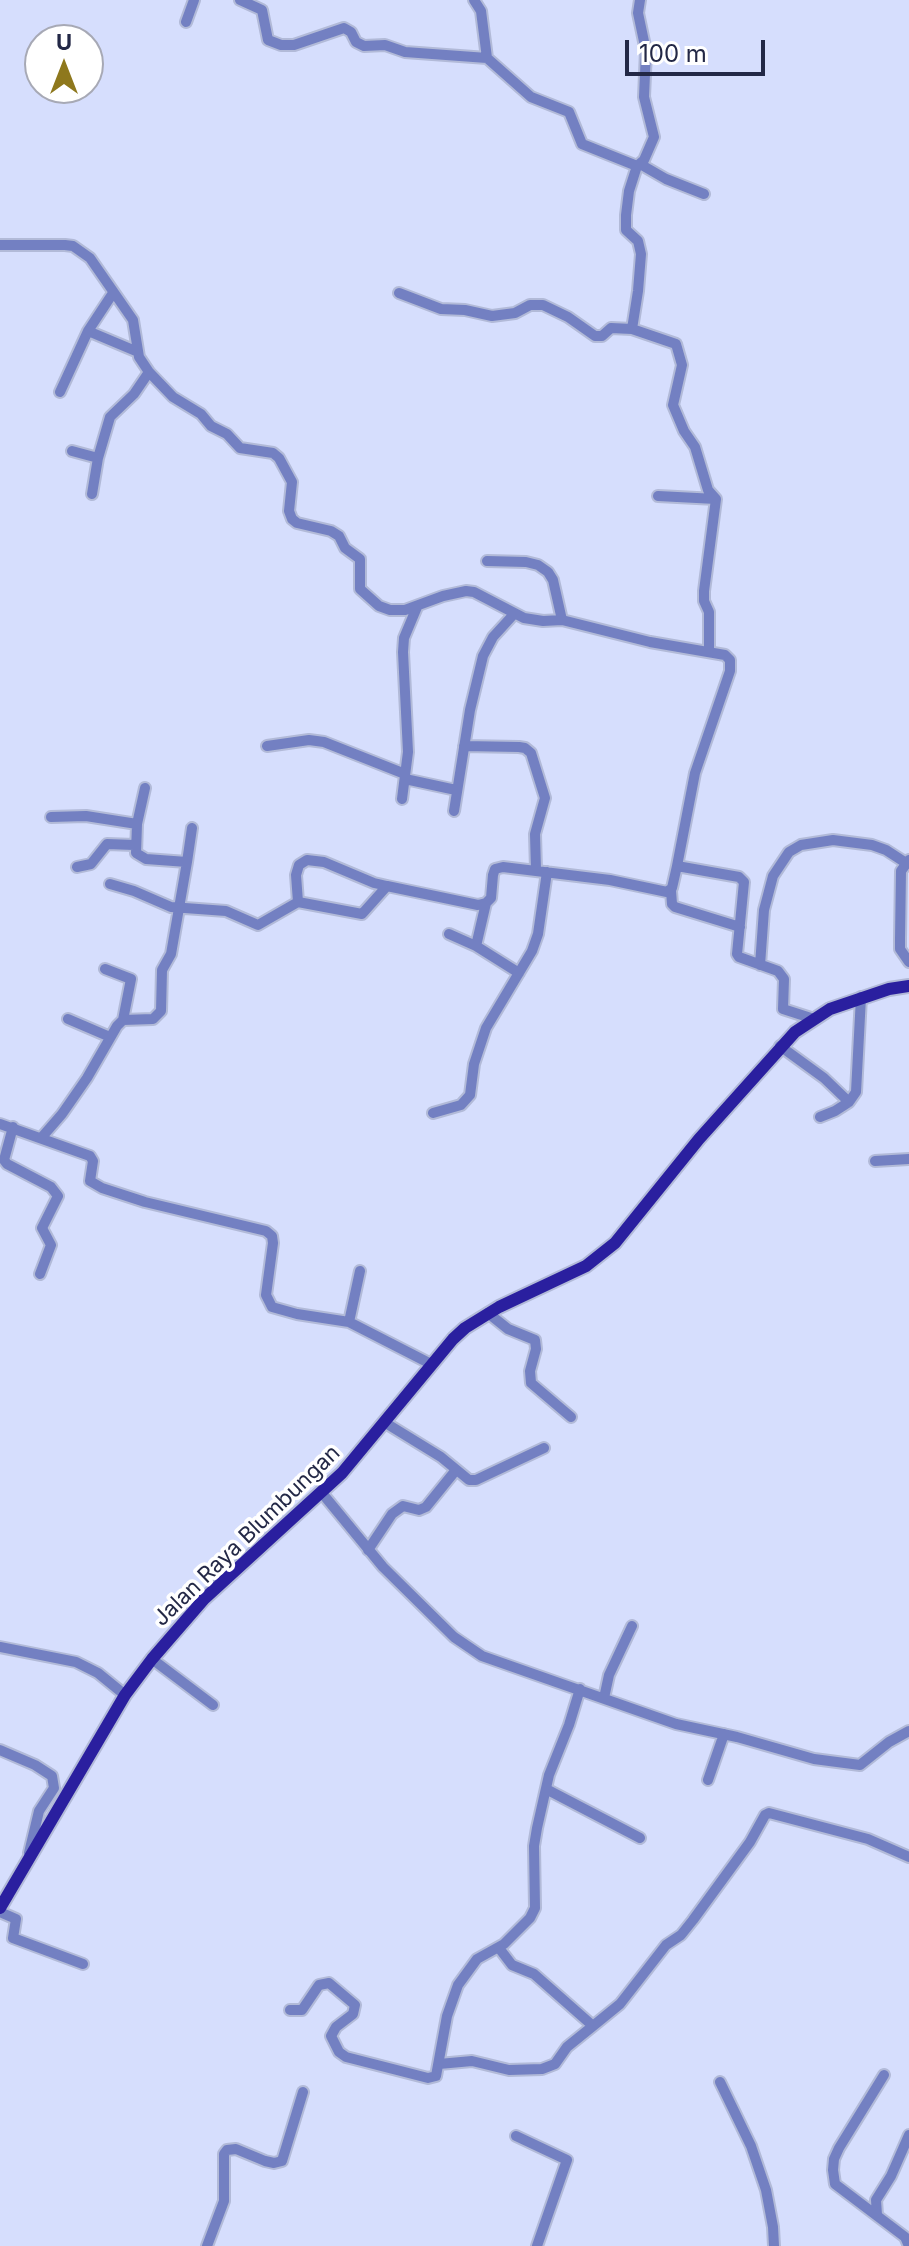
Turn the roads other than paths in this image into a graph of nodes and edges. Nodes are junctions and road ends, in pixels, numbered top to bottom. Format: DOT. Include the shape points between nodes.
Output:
graph roads {
  1 [pos="194,0"];
  2 [pos="240,0"];
  3 [pos="474,0"];
  4 [pos="640,0"];
  5 [pos="186,22"];
  6 [pos="487,58"];
  7 [pos="638,165"];
  8 [pos="704,194"];
  9 [pos="0,245"];
  10 [pos="113,293"];
  11 [pos="399,293"];
  12 [pos="632,329"];
  13 [pos="88,331"];
  14 [pos="138,352"];
  15 [pos="149,372"];
  16 [pos="60,392"];
  17 [pos="72,451"];
  18 [pos="98,458"];
  19 [pos="92,494"];
  20 [pos="658,496"];
  21 [pos="716,499"];
  22 [pos="487,561"];
  23 [pos="417,607"];
  24 [pos="514,614"];
  25 [pos="562,620"];
  26 [pos="709,652"];
  27 [pos="267,746"];
  28 [pos="464,746"];
  29 [pos="405,776"];
  30 [pos="145,788"];
  31 [pos="456,790"];
  32 [pos="402,799"];
  33 [pos="454,811"];
  34 [pos="51,817"];
  35 [pos="137,824"];
  36 [pos="192,828"];
  37 [pos="134,845"];
  38 [pos="907,861"];
  39 [pos="187,862"];
  40 [pos="677,866"];
  41 [pos="77,867"];
  42 [pos="542,871"];
  43 [pos="110,884"];
  44 [pos="387,886"];
  45 [pos="671,891"];
  46 [pos="298,902"];
  47 [pos="486,903"];
  48 [pos="181,909"];
  49 [pos="740,927"];
  50 [pos="449,934"];
  51 [pos="476,946"];
  52 [pos="909,962"];
  53 [pos="760,965"];
  54 [pos="105,969"];
  55 [pos="519,973"];
  56 [pos="909,986"];
  57 [pos="861,997"];
  58 [pos="68,1019"];
  59 [pos="814,1019"];
  60 [pos="123,1020"];
  61 [pos="110,1037"];
  62 [pos="780,1046"];
  63 [pos="849,1102"];
  64 [pos="433,1113"];
  65 [pos="820,1117"];
  66 [pos="0,1124"];
  67 [pos="13,1127"];
  68 [pos="42,1137"];
  69 [pos="909,1159"];
  70 [pos="875,1161"];
  71 [pos="360,1271"];
  72 [pos="40,1274"];
  73 [pos="488,1313"];
  74 [pos="349,1322"];
  75 [pos="431,1364"];
  76 [pos="571,1417"];
  77 [pos="384,1422"];
  78 [pos="544,1448"];
  79 [pos="456,1470"];
  80 [pos="322,1493"];
  81 [pos="368,1550"];
  82 [pos="632,1626"];
  83 [pos="0,1647"];
  84 [pos="152,1659"];
  85 [pos="580,1689"];
  86 [pos="125,1695"];
  87 [pos="604,1698"];
  88 [pos="213,1705"];
  89 [pos="909,1731"];
  90 [pos="724,1734"];
  91 [pos="0,1750"];
  92 [pos="708,1780"];
  93 [pos="546,1789"];
  94 [pos="640,1838"];
  95 [pos="909,1857"];
  96 [pos="28,1858"];
  97 [pos="0,1910"];
  98 [pos="499,1948"];
  99 [pos="83,1964"];
  100 [pos="290,2010"];
  101 [pos="593,2026"];
  102 [pos="439,2064"];
  103 [pos="884,2075"];
  104 [pos="720,2082"];
  105 [pos="303,2092"];
  106 [pos="909,2135"];
  107 [pos="516,2136"];
  108 [pos="877,2215"];
  109 [pos="207,2246"];
  110 [pos="537,2246"];
  111 [pos="774,2246"];
  112 [pos="909,2246"];
  1 -- 5 [label="street"];
  2 -- 6 [label="street" via="262,10 268,40 281,45 344,28 364,46"];
  3 -- 6 [label="street" via="481,11"];
  4 -- 7 [label="street" via="644,97 654,137"];
  6 -- 7 [label="street" via="531,97 569,112 582,144"];
  7 -- 8 [label="street"];
  7 -- 12 [label="street" via="626,215 626,230 638,241 641,254"];
  9 -- 10 [label="street" via="73,246 90,258"];
  10 -- 13 [label="street"];
  10 -- 14 [label="street" via="136,325"];
  11 -- 12 [label="street" via="441,309 492,316 543,305 595,336 611,328"];
  12 -- 21 [label="street" via="676,344 682,365 673,405"];
  13 -- 14 [label="street"];
  13 -- 16 [label="street"];
  14 -- 15 [label="street"];
  15 -- 18 [label="street" via="110,417"];
  15 -- 23 [label="street" via="240,448 279,458 292,482 292,519 339,536 348,552 360,559 361,592 390,610"];
  17 -- 18 [label="street"];
  18 -- 19 [label="street"];
  20 -- 21 [label="street"];
  21 -- 26 [label="street" via="704,601"];
  22 -- 25 [label="street" via="526,562 548,572"];
  23 -- 24 [label="street" via="466,591"];
  23 -- 29 [label="street" via="403,652"];
  24 -- 25 [label="street"];
  24 -- 28 [label="street" via="483,656"];
  25 -- 26 [label="street"];
  26 -- 40 [label="street" via="725,655 731,665 695,773"];
  27 -- 29 [label="street" via="324,742"];
  28 -- 31 [label="street"];
  28 -- 42 [label="street" via="519,747 531,753 545,798 535,834"];
  29 -- 31 [label="street"];
  29 -- 32 [label="street"];
  30 -- 35 [label="street"];
  31 -- 33 [label="street"];
  34 -- 35 [label="street"];
  35 -- 37 [label="street"];
  36 -- 39 [label="street"];
  37 -- 39 [label="street" via="140,857"];
  37 -- 41 [label="street" via="107,844 91,864"];
  38 -- 52 [label="street" via="901,871 900,949"];
  38 -- 53 [label="street" via="872,845 833,840 789,852 773,876 764,910"];
  39 -- 48 [label="street"];
  40 -- 45 [label="street"];
  40 -- 49 [label="street" via="739,877 744,882"];
  42 -- 45 [label="street"];
  42 -- 47 [label="street" via="495,869"];
  42 -- 55 [label="street" via="538,934"];
  43 -- 48 [label="street"];
  44 -- 46 [label="street" via="362,914"];
  44 -- 46 [label="street" via="307,860 296,875"];
  44 -- 47 [label="street"];
  45 -- 49 [label="street" via="675,907"];
  46 -- 48 [label="street" via="254,925 226,911"];
  47 -- 51 [label="street"];
  48 -- 60 [label="street" via="162,970 161,1011 153,1019"];
  49 -- 53 [label="street" via="737,954"];
  50 -- 51 [label="street"];
  51 -- 55 [label="street"];
  53 -- 59 [label="street" via="784,979 783,1009"];
  54 -- 60 [label="street" via="131,979"];
  55 -- 64 [label="street" via="486,1028 470,1095 461,1105"];
  56 -- 57 [label="main road, Jalan Raya Blumbungan"];
  57 -- 59 [label="main road, Jalan Raya Blumbungan"];
  57 -- 63 [label="street" via="859,1077"];
  58 -- 61 [label="street"];
  59 -- 62 [label="main road, Jalan Raya Blumbungan"];
  60 -- 61 [label="street"];
  61 -- 68 [label="street" via="71,1102"];
  62 -- 63 [label="street"];
  62 -- 73 [label="main road, Jalan Raya Blumbungan" via="615,1243 586,1266"];
  63 -- 65 [label="street"];
  66 -- 67 [label="street"];
  67 -- 68 [label="street"];
  67 -- 72 [label="street" via="4,1160 58,1196 42,1228 51,1245"];
  68 -- 74 [label="street" via="90,1156 90,1181 102,1188 266,1231 273,1243 266,1295 272,1307"];
  69 -- 70 [label="street"];
  71 -- 74 [label="street"];
  73 -- 75 [label="main road, Jalan Raya Blumbungan" via="465,1328"];
  73 -- 76 [label="street" via="535,1340 531,1383"];
  74 -- 75 [label="street"];
  75 -- 77 [label="main road, Jalan Raya Blumbungan"];
  77 -- 79 [label="street"];
  77 -- 80 [label="main road, Jalan Raya Blumbungan"];
  78 -- 79 [label="street" via="476,1480"];
  79 -- 81 [label="street" via="426,1507 403,1506 392,1514"];
  80 -- 81 [label="street"];
  80 -- 84 [label="main road, Jalan Raya Blumbungan" via="204,1599"];
  81 -- 85 [label="street" via="441,1625 482,1656"];
  82 -- 87 [label="street"];
  83 -- 86 [label="street" via="76,1662"];
  84 -- 86 [label="main road, Jalan Raya Blumbungan"];
  84 -- 88 [label="street"];
  85 -- 87 [label="street"];
  85 -- 93 [label="street"];
  86 -- 96 [label="main road, Jalan Raya Blumbungan"];
  87 -- 90 [label="street" via="676,1724"];
  89 -- 90 [label="street" via="857,1765"];
  90 -- 92 [label="street"];
  91 -- 96 [label="street" via="44,1769 54,1783 39,1811"];
  93 -- 94 [label="street"];
  93 -- 98 [label="street" via="534,1846 535,1908"];
  95 -- 101 [label="street" via="868,1839 765,1815 687,1928 666,1945 620,2004"];
  96 -- 97 [label="main road, Jalan Raya Blumbungan"];
  97 -- 99 [label="street" via="16,1919 13,1938"];
  98 -- 101 [label="street" via="512,1965 534,1974"];
  98 -- 102 [label="street" via="477,1959 458,1985"];
  100 -- 102 [label="street" via="302,2010 319,1985 329,1983 355,2005 331,2036 339,2052 428,2078 436,2076"];
  101 -- 102 [label="street" via="555,2064 542,2069 509,2070 472,2061"];
  103 -- 108 [label="street" via="839,2148 833,2170 835,2184"];
  104 -- 111 [label="street" via="766,2190"];
  105 -- 109 [label="street" via="282,2161 265,2161 236,2149 224,2154 222,2212"];
  106 -- 108 [label="street" via="876,2200"];
  107 -- 110 [label="street" via="567,2160"];
  108 -- 112 [label="street"];
}
